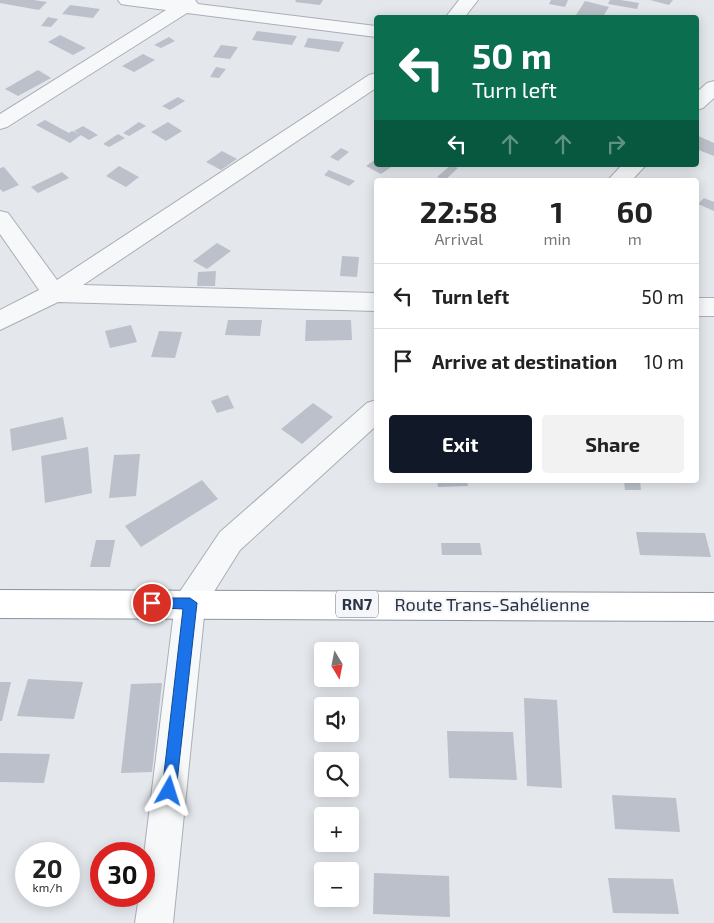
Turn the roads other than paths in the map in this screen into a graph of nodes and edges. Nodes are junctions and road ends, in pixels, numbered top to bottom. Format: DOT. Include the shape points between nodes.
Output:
graph roads {
  1 [pos="127,0"];
  2 [pos="469,0"];
  3 [pos="190,4"];
  4 [pos="456,15"];
  5 [pos="374,32"];
  6 [pos="699,74"];
  7 [pos="714,76"];
  8 [pos="374,80"];
  9 [pos="714,87"];
  10 [pos="699,101"];
  11 [pos="0,123"];
  12 [pos="633,167"];
  13 [pos="622,178"];
  14 [pos="0,218"];
  15 [pos="54,293"];
  16 [pos="374,302"];
  17 [pos="699,307"];
  18 [pos="714,307"];
  19 [pos="0,321"];
  20 [pos="374,412"];
  21 [pos="190,603"];
  22 [pos="0,604"];
  23 [pos="714,607"];
  24 [pos="154,923"];
  1 -- 3 [label="street"];
  2 -- 4 [label="street"];
  3 -- 5 [label="street"];
  3 -- 11 [label="street"];
  6 -- 7 [label="street"];
  8 -- 15 [label="street"];
  9 -- 10 [label="street"];
  12 -- 13 [label="street"];
  14 -- 15 [label="street"];
  15 -- 16 [label="street"];
  15 -- 19 [label="street"];
  17 -- 18 [label="street"];
  20 -- 21 [label="street" via="230,541"];
  21 -- 22 [label="highway, Route Trans-Sahélienne / RN7"];
  21 -- 23 [label="highway, Route Trans-Sahélienne / RN7"];
  21 -- 24 [label="street"];
}
